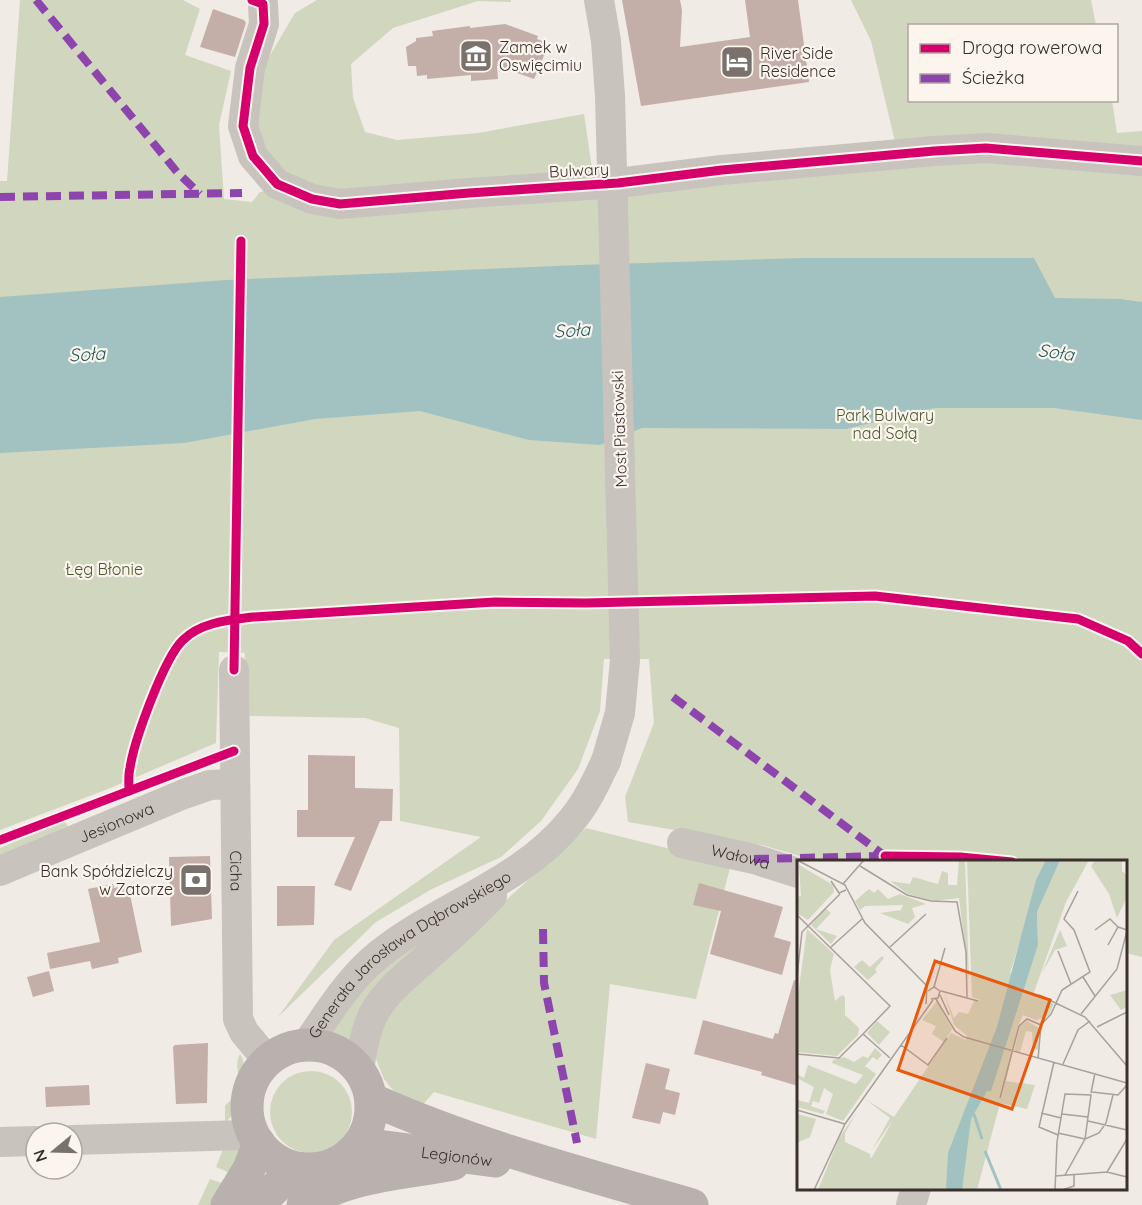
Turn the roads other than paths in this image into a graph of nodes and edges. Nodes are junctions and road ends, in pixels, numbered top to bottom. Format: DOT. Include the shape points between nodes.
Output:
graph roads {
  1 [pos="599,0"];
  2 [pos="266,2"];
  3 [pos="1142,161"];
  4 [pos="234,670"];
  5 [pos="606,761"];
  6 [pos="235,784"];
  7 [pos="682,843"];
  8 [pos="517,870"];
  9 [pos="0,871"];
  10 [pos="797,873"];
  11 [pos="306,1045"];
  12 [pos="268,1061"];
  13 [pos="365,1085"];
  14 [pos="255,1137"];
  15 [pos="84,1140"];
  16 [pos="24,1142"];
  17 [pos="0,1143"];
  18 [pos="352,1152"];
  19 [pos="478,1159"];
  20 [pos="562,1168"];
  21 [pos="305,1170"];
  22 [pos="915,1190"];
  23 [pos="227,1205"];
  24 [pos="258,1205"];
  25 [pos="303,1205"];
  26 [pos="693,1205"];
  27 [pos="911,1205"];
  1 -- 5 [label="street, Most Piastowski, bridge" via="610,96 625,660 620,713"];
  2 -- 3 [label="street, Bulwary" via="264,24 250,68 243,126 253,156 264,172 277,184 312,199 340,204 618,183 722,170 986,148"];
  4 -- 6 [label="street, Cicha"];
  5 -- 8 [label="street, Generała Jarosława Dąbrowskiego" via="591,794 572,821"];
  6 -- 9 [label="street, Jesionowa" via="210,785 184,794"];
  6 -- 12 [label="street, Cicha" via="238,1018 244,1032"];
  7 -- 10 [label="street, Wałowa"];
  8 -- 11 [label="street, Generała Jarosława Dąbrowskiego" via="408,933 377,956 344,989"];
  8 -- 13 [label="street, Generała Jarosława Dąbrowskiego" via="470,919 390,991 375,1011 365,1036"];
  11 -- 12 [label="main road" via="286,1050"];
  11 -- 13 [label="main road" via="342,1055"];
  12 -- 14 [label="main road" via="255,1077 248,1096 248,1116"];
  13 -- 18 [label="main road" via="368,1126"];
  13 -- 20 [label="main road, Legionów" via="420,1120"];
  14 -- 15 [label="street"];
  14 -- 21 [label="main road" via="271,1156"];
  14 -- 23 [label="main road" via="249,1169"];
  16 -- 17 [label="street"];
  18 -- 19 [label="main road, Legionów" via="378,1146"];
  18 -- 21 [label="main road" via="338,1162"];
  19 -- 20 [label="main road, Legionów"];
  19 -- 25 [label="main road" via="350,1182"];
  20 -- 26 [label="main road, Legionów"];
  21 -- 24 [label="main road" via="283,1180"];
  22 -- 27 [label="street"];
}
